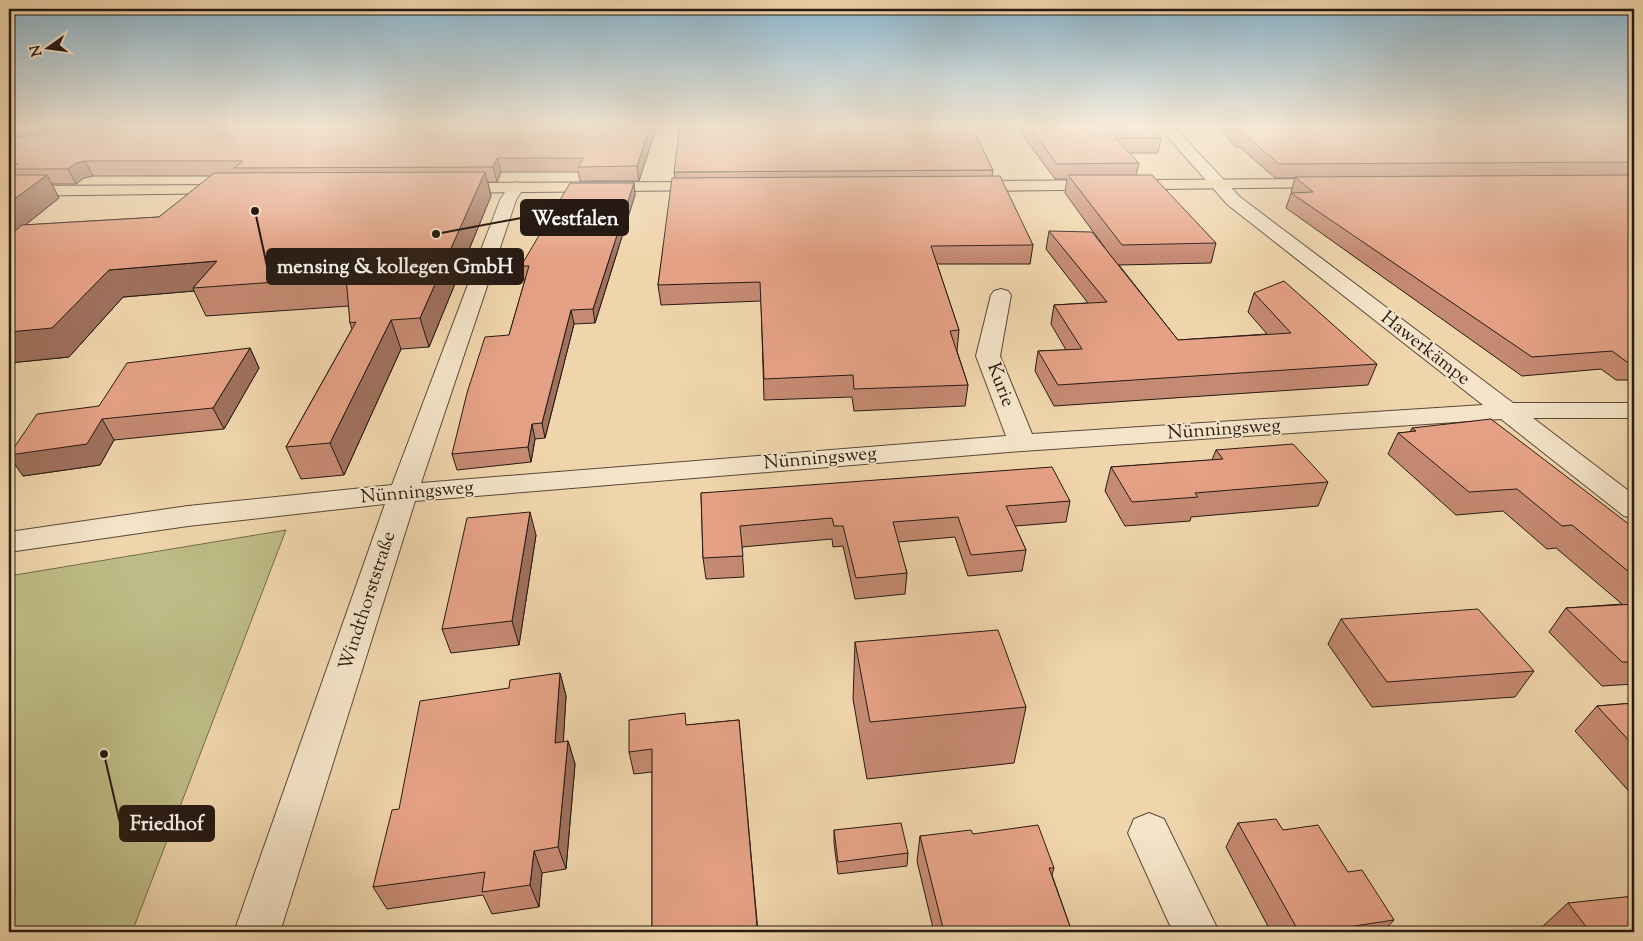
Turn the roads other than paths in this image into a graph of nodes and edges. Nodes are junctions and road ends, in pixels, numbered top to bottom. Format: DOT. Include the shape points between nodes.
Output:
graph roads {
  1 [pos="1204,169"];
  2 [pos="1343,184"];
  3 [pos="1219,185"];
  4 [pos="955,186"];
  5 [pos="516,187"];
  6 [pos="724,187"];
  7 [pos="434,188"];
  8 [pos="249,189"];
  9 [pos="9,191"];
  10 [pos="1001,295"];
  11 [pos="1634,410"];
  12 [pos="1504,411"];
  13 [pos="1022,443"];
  14 [pos="403,493"];
  15 [pos="1634,509"];
  16 [pos="9,542"];
  17 [pos="1149,833"];
  18 [pos="257,932"];
  19 [pos="1196,932"];
  1 -- 3 [label="street, Hawerkämpe"];
  2 -- 3 [label="main road"];
  3 -- 4 [label="main road"];
  3 -- 12 [label="street, Hawerkämpe" via="1234,201"];
  5 -- 6 [label="main road"];
  5 -- 7 [label="main road"];
  5 -- 14 [label="street, Windthorststraße" via="508,200"];
  8 -- 9 [label="main road"];
  10 -- 13 [label="street, Kurie" via="988,356"];
  11 -- 12 [label="street, Nünningsweg"];
  12 -- 13 [label="street, Nünningsweg"];
  12 -- 15 [label="street, Hawerkämpe"];
  13 -- 14 [label="street, Nünningsweg"];
  14 -- 16 [label="street, Nünningsweg" via="188,516"];
  14 -- 18 [label="street, Windthorststraße"];
  17 -- 19 [label="street"];
}
